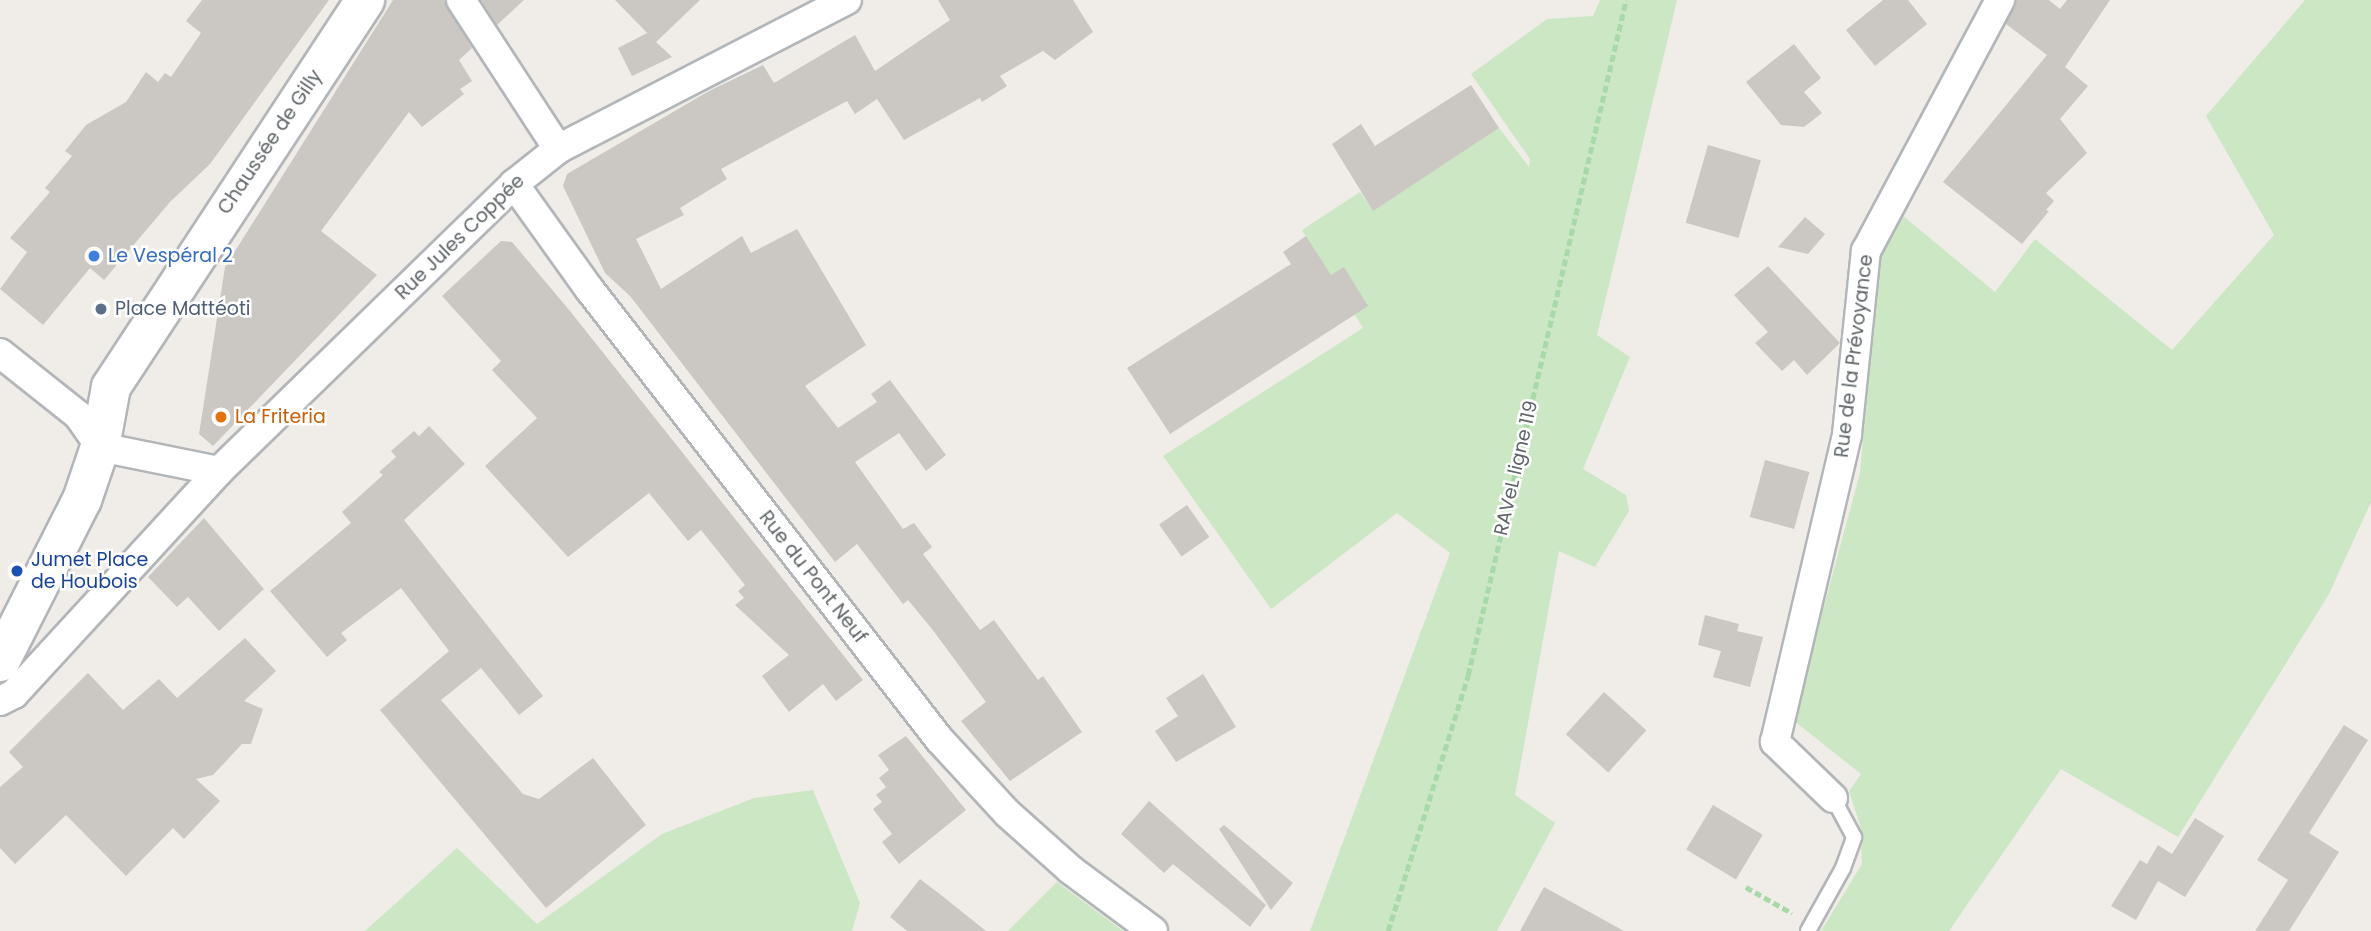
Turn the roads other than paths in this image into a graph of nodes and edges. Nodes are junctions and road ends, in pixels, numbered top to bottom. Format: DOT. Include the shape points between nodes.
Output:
graph roads {
  1 [pos="365,0"];
  2 [pos="461,0"];
  3 [pos="847,0"];
  4 [pos="2000,0"];
  5 [pos="558,149"];
  6 [pos="514,184"];
  7 [pos="0,353"];
  8 [pos="100,447"];
  9 [pos="219,471"];
  10 [pos="0,662"];
  11 [pos="0,701"];
  12 [pos="1833,798"];
  13 [pos="1810,927"];
  14 [pos="1153,931"];
  1 -- 8 [label="street, Chaussée de Gilly" via="111,387"];
  2 -- 5 [label="street"];
  3 -- 5 [label="street, Rue Jules Coppée"];
  4 -- 12 [label="street, Rue de la Prévoyance" via="1866,251 1847,434 1775,742"];
  5 -- 6 [label="street, Rue Jules Coppée"];
  6 -- 9 [label="street, Rue Jules Coppée"];
  6 -- 14 [label="street, Rue du Pont Neuf" via="590,290 939,739 1044,846"];
  7 -- 8 [label="street" via="78,415"];
  8 -- 9 [label="street"];
  8 -- 10 [label="street, Chaussée de Gilly" via="82,500"];
  9 -- 11 [label="street" via="14,694"];
  12 -- 13 [label="lane" via="1854,837 1843,868"];
}
